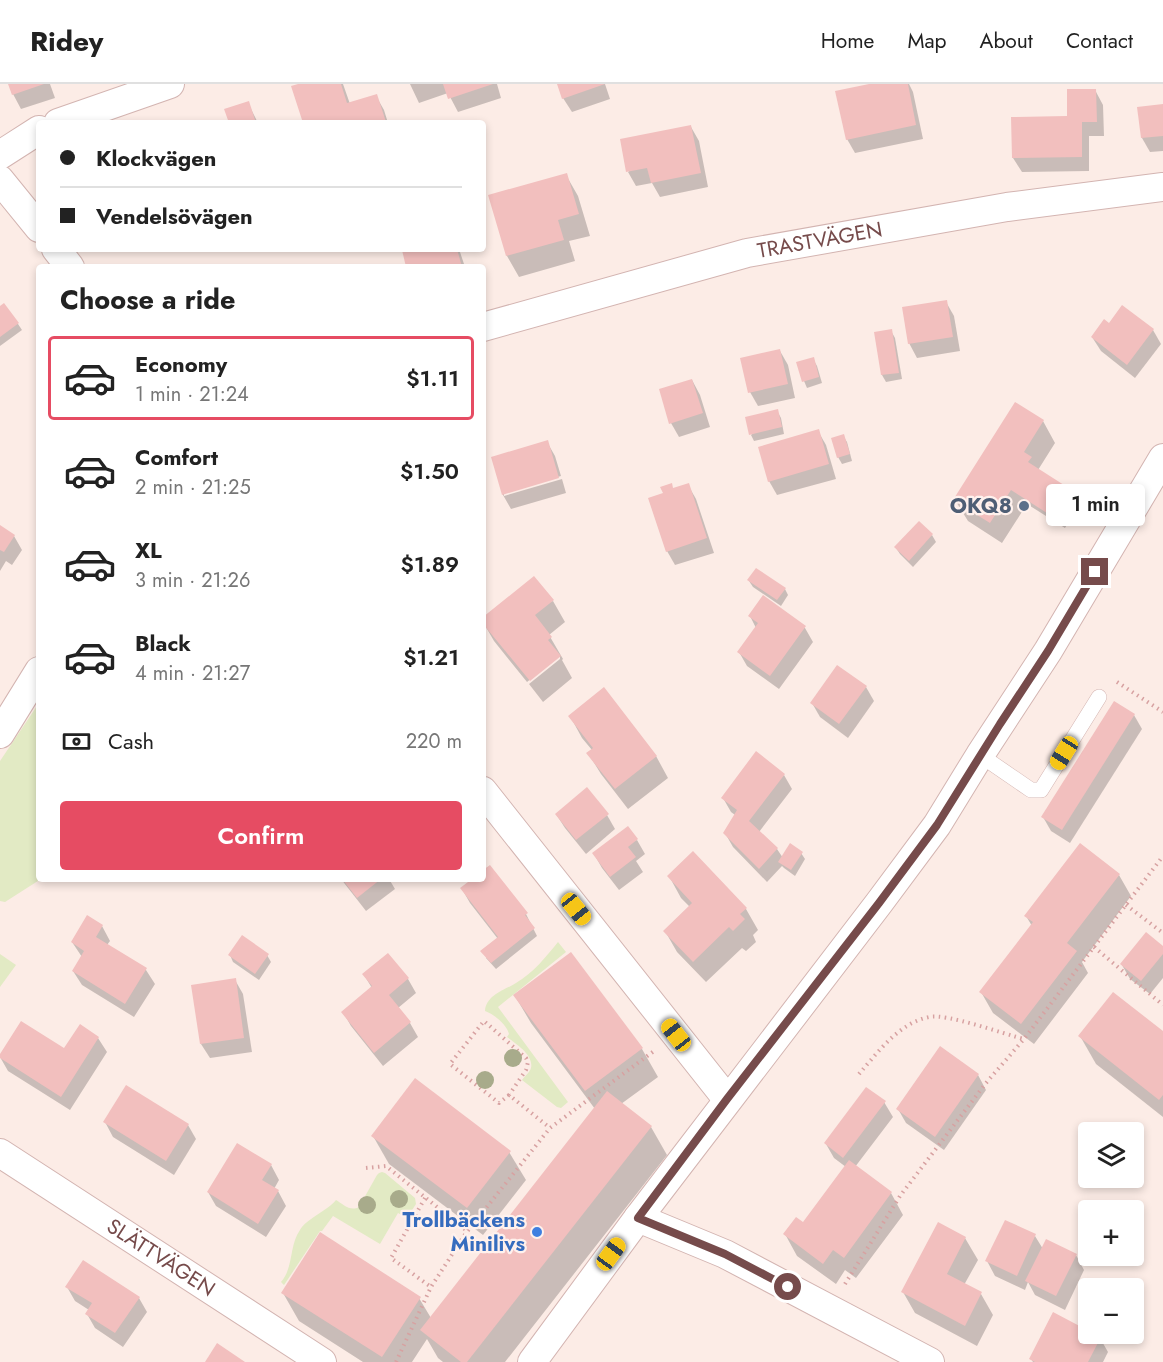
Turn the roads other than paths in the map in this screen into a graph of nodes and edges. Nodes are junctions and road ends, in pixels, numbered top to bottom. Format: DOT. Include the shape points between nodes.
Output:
graph roads {
  1 [pos="170,84"];
  2 [pos="67,120"];
  3 [pos="36,132"];
  4 [pos="0,155"];
  5 [pos="0,180"];
  6 [pos="1163,187"];
  7 [pos="36,224"];
  8 [pos="58,252"];
  9 [pos="68,264"];
  10 [pos="486,326"];
  11 [pos="1163,458"];
  12 [pos="36,677"];
  13 [pos="1099,697"];
  14 [pos="0,734"];
  15 [pos="980,755"];
  16 [pos="486,795"];
  17 [pos="727,1099"];
  18 [pos="0,1154"];
  19 [pos="638,1218"];
  20 [pos="322,1362"];
  21 [pos="532,1362"];
  22 [pos="930,1362"];
  1 -- 2 [label="street"];
  3 -- 4 [label="street"];
  5 -- 7 [label="street"];
  6 -- 10 [label="street, TRASTVÄGEN" via="1007,207 747,253"];
  8 -- 9 [label="street"];
  11 -- 15 [label="street" via="1048,651"];
  12 -- 14 [label="street"];
  13 -- 15 [label="lane" via="1041,790 1031,790"];
  15 -- 17 [label="street" via="937,825"];
  16 -- 17 [label="street"];
  17 -- 19 [label="street"];
  18 -- 20 [label="street, SLÄTTVÄGEN"];
  19 -- 21 [label="street"];
  19 -- 22 [label="street" via="725,1254"];
}
